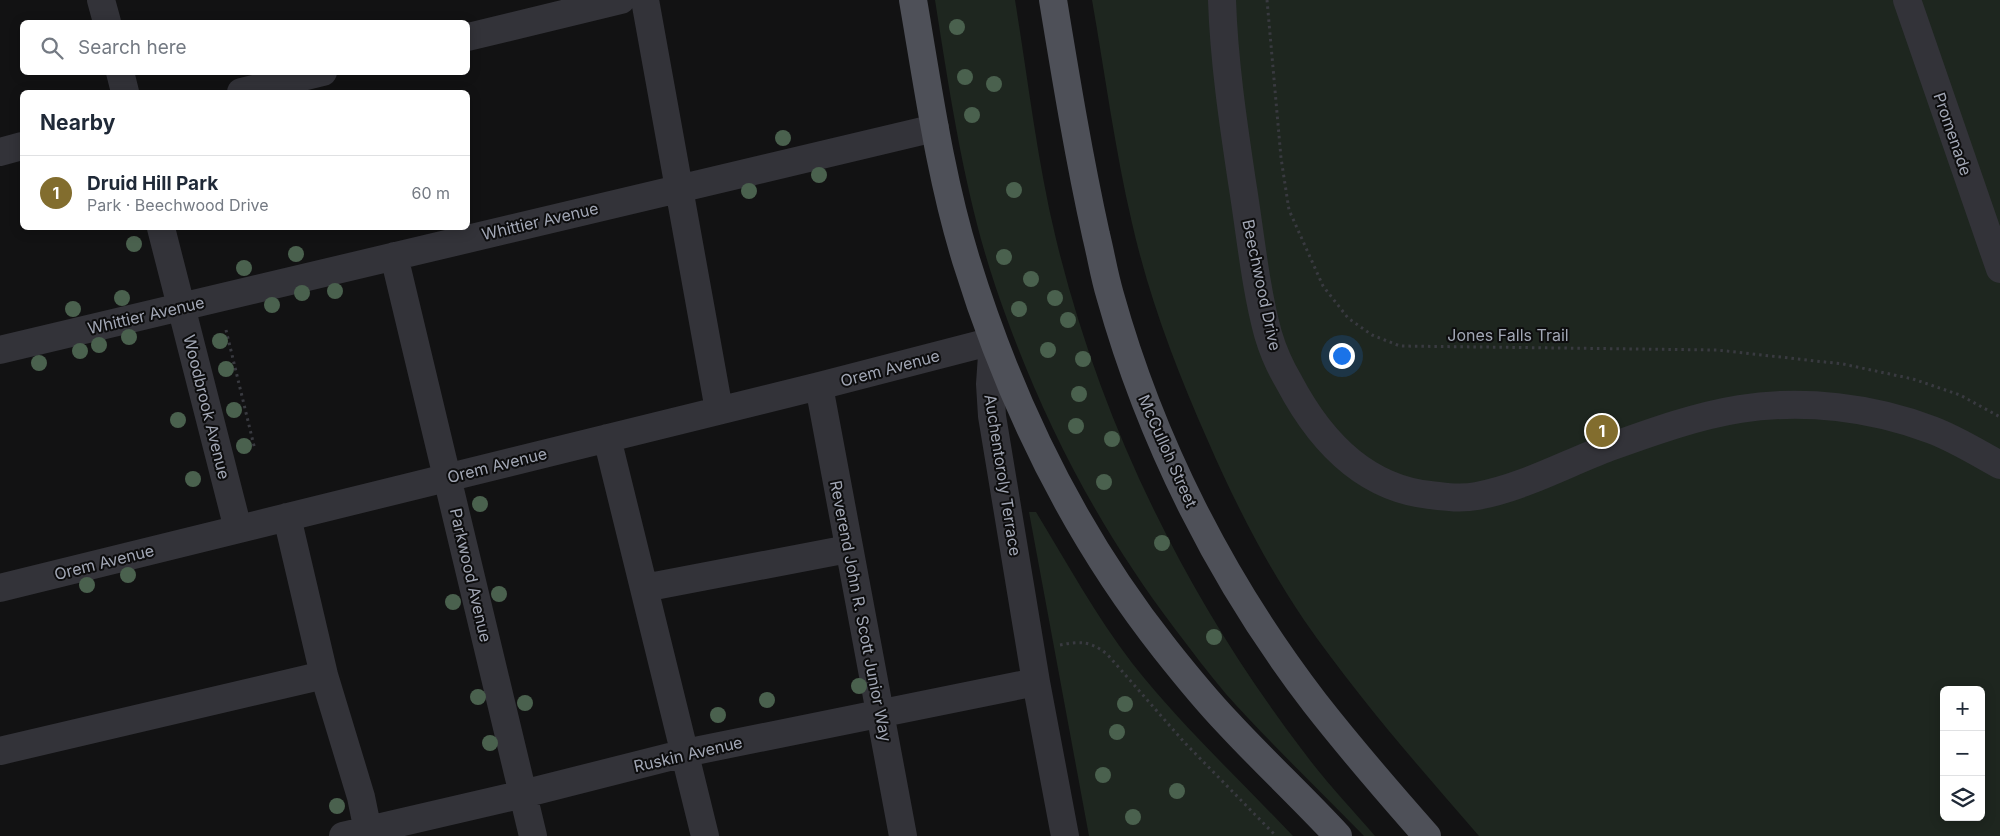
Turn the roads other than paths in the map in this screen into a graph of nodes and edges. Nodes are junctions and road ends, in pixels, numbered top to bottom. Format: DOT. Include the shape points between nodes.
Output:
graph roads {
  1 [pos="101,0"];
  2 [pos="621,0"];
  3 [pos="645,0"];
  4 [pos="913,0"];
  5 [pos="1053,0"];
  6 [pos="1222,0"];
  7 [pos="1907,0"];
  8 [pos="106,20"];
  9 [pos="470,37"];
  10 [pos="121,75"];
  11 [pos="311,75"];
  12 [pos="124,90"];
  13 [pos="249,90"];
  14 [pos="935,128"];
  15 [pos="20,147"];
  16 [pos="0,152"];
  17 [pos="680,188"];
  18 [pos="162,230"];
  19 [pos="394,256"];
  20 [pos="2000,269"];
  21 [pos="182,307"];
  22 [pos="993,341"];
  23 [pos="0,350"];
  24 [pos="819,386"];
  25 [pos="719,410"];
  26 [pos="607,438"];
  27 [pos="2000,465"];
  28 [pos="447,477"];
  29 [pos="286,517"];
  30 [pos="238,529"];
  31 [pos="848,549"];
  32 [pos="0,588"];
  33 [pos="644,588"];
  34 [pos="324,675"];
  35 [pos="1036,682"];
  36 [pos="880,714"];
  37 [pos="0,751"];
  38 [pos="685,753"];
  39 [pos="523,794"];
  40 [pos="360,834"];
  41 [pos="533,836"];
  42 [pos="705,836"];
  43 [pos="903,836"];
  44 [pos="1065,836"];
  45 [pos="1338,836"];
  46 [pos="1428,836"];
  1 -- 8 [label="street"];
  2 -- 9 [label="street"];
  3 -- 17 [label="street"];
  4 -- 14 [label="main road, Auchentoroly Terrace"];
  5 -- 46 [label="main road, McCulloh Street" via="1084,183 1109,294 1160,440 1215,551 1264,632 1368,769"];
  6 -- 27 [label="street, Beechwood Drive" via="1232,110 1268,334 1277,361 1312,422 1342,455 1369,476 1389,486 1422,495 1474,496 1508,489 1655,431 1740,409 1781,406 1846,409 1897,418 1934,430"];
  7 -- 20 [label="street, Promenade"];
  10 -- 12 [label="street"];
  11 -- 13 [label="street"];
  14 -- 17 [label="street, Whittier Avenue"];
  14 -- 22 [label="main road, Auchentoroly Terrace" via="965,258"];
  15 -- 16 [label="street"];
  17 -- 19 [label="street, Whittier Avenue"];
  17 -- 25 [label="street"];
  18 -- 21 [label="street, Woodbrook Avenue"];
  19 -- 21 [label="street, Whittier Avenue"];
  19 -- 28 [label="street, Parkwood Avenue"];
  21 -- 23 [label="street, Whittier Avenue"];
  21 -- 30 [label="street, Woodbrook Avenue"];
  22 -- 24 [label="street, Orem Avenue"];
  22 -- 35 [label="street, Auchentoroly Terrace" via="992,416"];
  22 -- 45 [label="main road" via="1037,446 1118,584 1164,648 1224,720"];
  24 -- 25 [label="street, Orem Avenue"];
  24 -- 31 [label="street, Reverend John R. Scott Junior Way"];
  25 -- 26 [label="street, Orem Avenue"];
  26 -- 28 [label="street, Orem Avenue"];
  26 -- 33 [label="street"];
  28 -- 29 [label="street, Orem Avenue"];
  28 -- 39 [label="street, Parkwood Avenue"];
  29 -- 30 [label="street, Orem Avenue"];
  29 -- 34 [label="street"];
  30 -- 32 [label="street, Orem Avenue"];
  31 -- 33 [label="street"];
  31 -- 36 [label="street, Reverend John R. Scott Junior Way"];
  33 -- 38 [label="street"];
  34 -- 37 [label="street"];
  34 -- 40 [label="street" via="361,797"];
  35 -- 36 [label="street, Ruskin Avenue"];
  35 -- 44 [label="street, Auchentoroly Terrace"];
  36 -- 38 [label="street, Ruskin Avenue"];
  36 -- 43 [label="street, Reverend John R. Scott Junior Way"];
  38 -- 39 [label="street, Ruskin Avenue"];
  38 -- 42 [label="street"];
  39 -- 40 [label="street, Ruskin Avenue"];
  39 -- 41 [label="street, Parkwood Avenue"];
}
